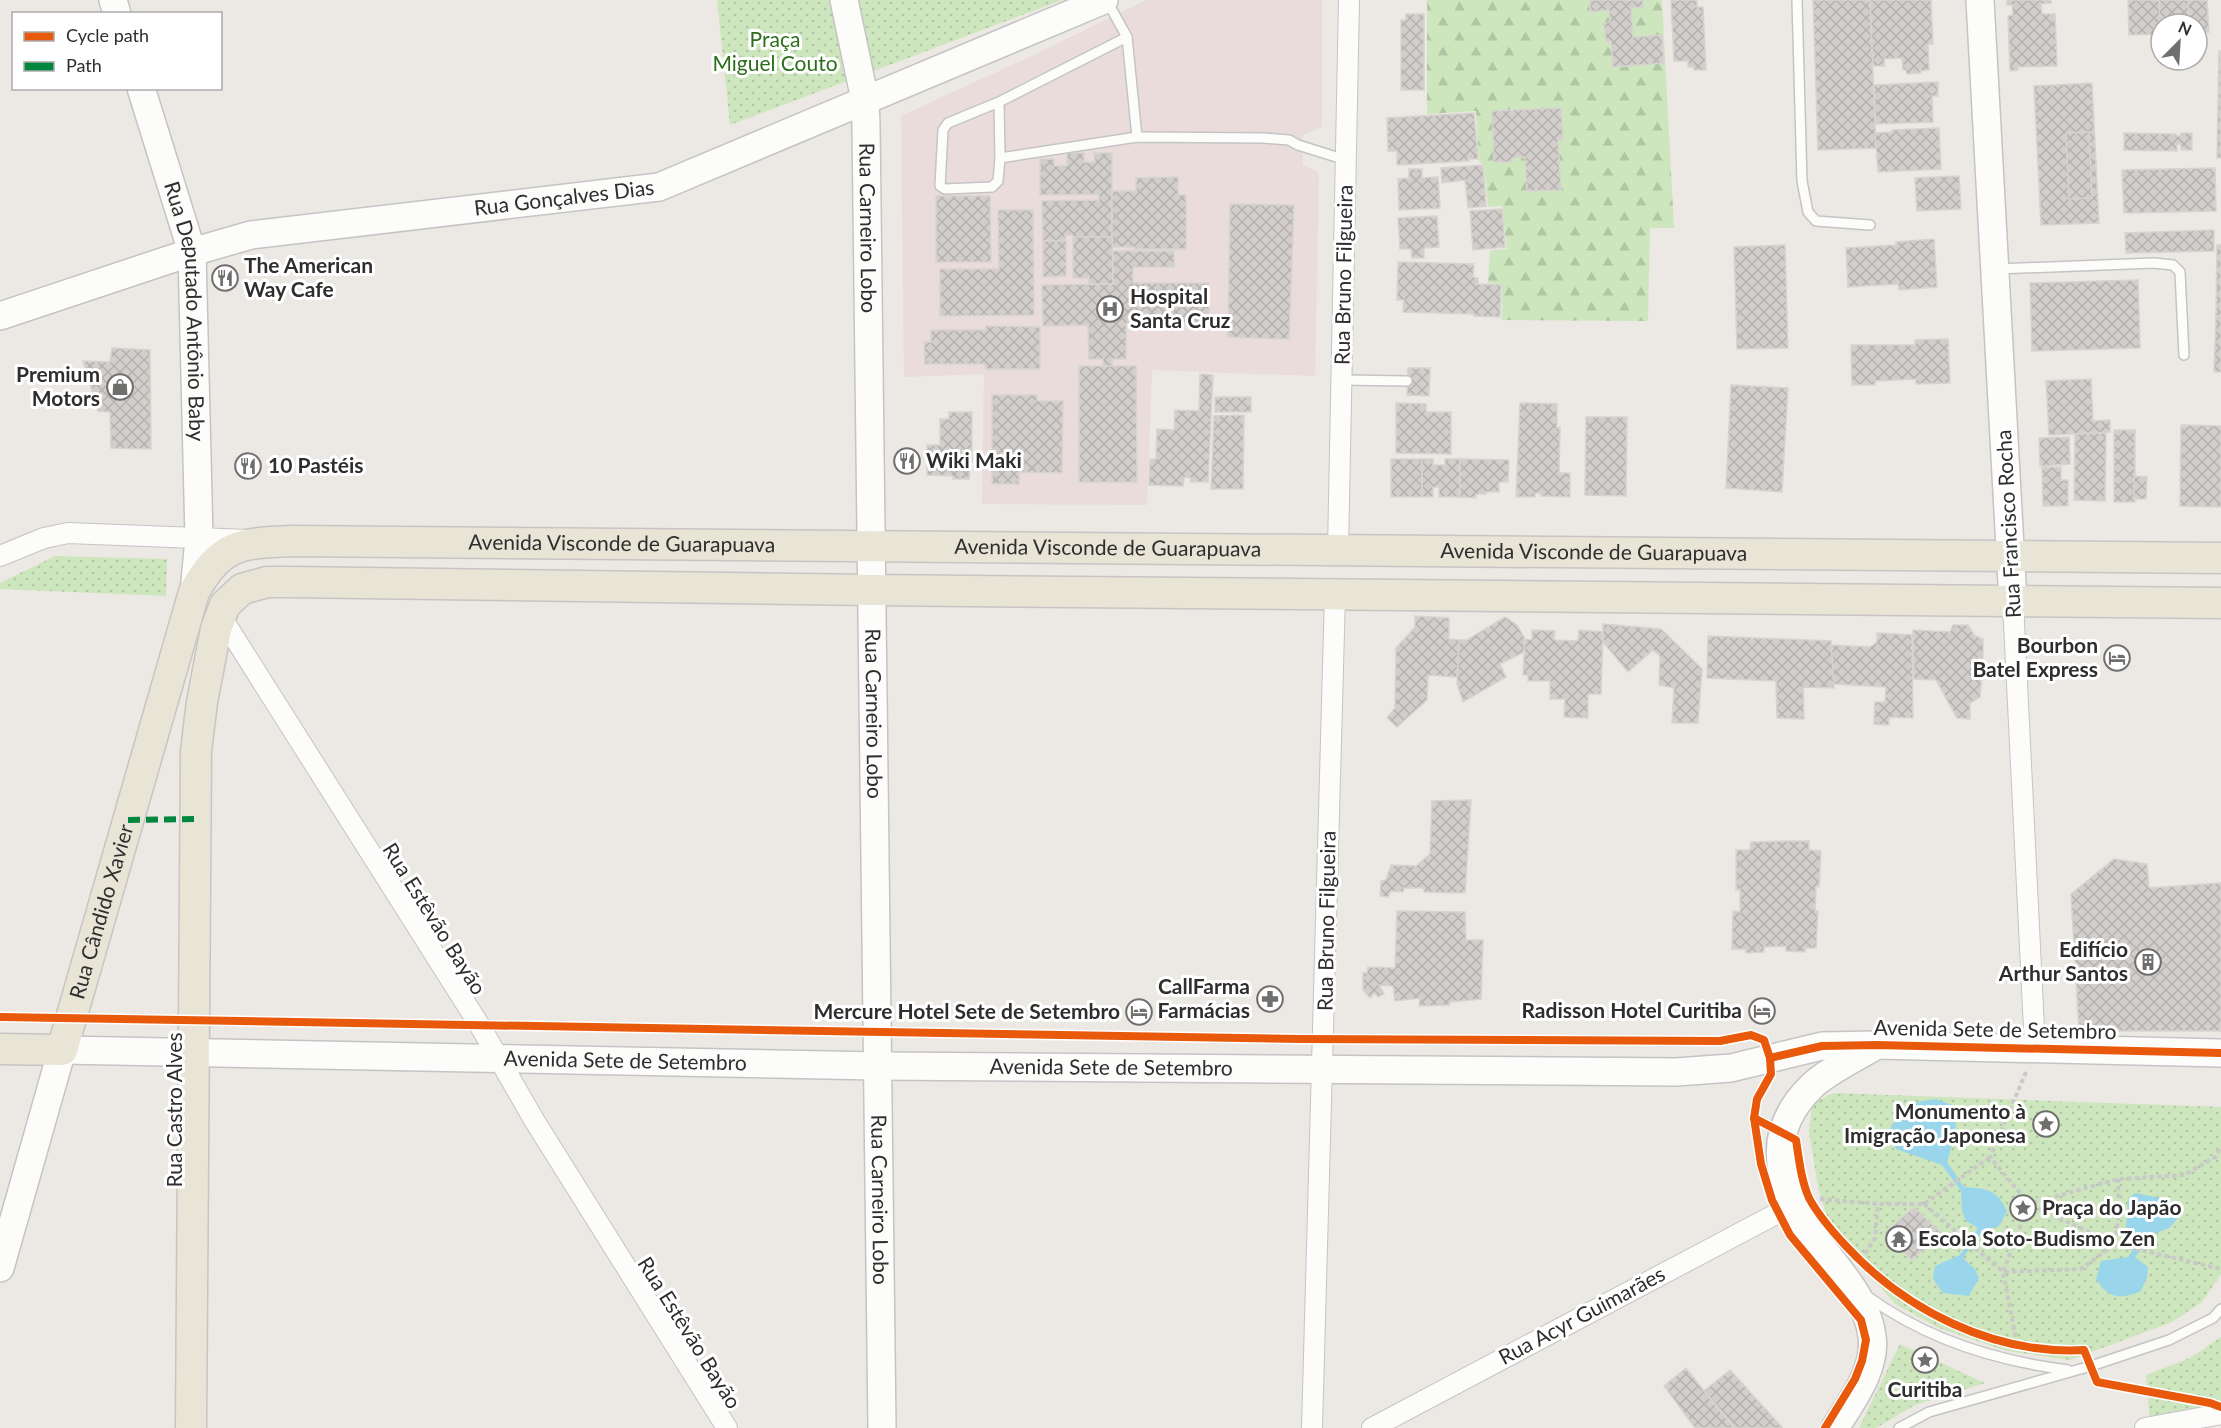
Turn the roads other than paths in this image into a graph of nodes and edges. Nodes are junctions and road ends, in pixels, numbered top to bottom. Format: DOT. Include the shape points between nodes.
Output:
graph roads {
  1 [pos="844,0"];
  2 [pos="1105,0"];
  3 [pos="1349,0"];
  4 [pos="1797,0"];
  5 [pos="1980,0"];
  6 [pos="1127,37"];
  7 [pos="142,90"];
  8 [pos="865,100"];
  9 [pos="999,102"];
  10 [pos="1137,138"];
  11 [pos="1000,158"];
  12 [pos="1346,160"];
  13 [pos="1870,225"];
  14 [pos="192,252"];
  15 [pos="1995,269"];
  16 [pos="0,316"];
  17 [pos="2184,355"];
  18 [pos="1342,380"];
  19 [pos="1407,381"];
  20 [pos="199,539"];
  21 [pos="292,541"];
  22 [pos="871,546"];
  23 [pos="988,547"];
  24 [pos="1338,550"];
  25 [pos="0,556"];
  26 [pos="2011,556"];
  27 [pos="2177,557"];
  28 [pos="2221,558"];
  29 [pos="2221,584"];
  30 [pos="872,590"];
  31 [pos="194,592"];
  32 [pos="1056,592"];
  33 [pos="1335,595"];
  34 [pos="2013,602"];
  35 [pos="2221,603"];
  36 [pos="220,615"];
  37 [pos="1877,1045"];
  38 [pos="0,1049"];
  39 [pos="2035,1049"];
  40 [pos="62,1050"];
  41 [pos="194,1053"];
  42 [pos="2221,1053"];
  43 [pos="498,1058"];
  44 [pos="878,1066"];
  45 [pos="1323,1070"];
  46 [pos="1806,1203"];
  47 [pos="0,1268"];
  48 [pos="1860,1271"];
  49 [pos="2221,1309"];
  50 [pos="2074,1370"];
  51 [pos="2221,1414"];
  52 [pos="191,1428"];
  53 [pos="728,1428"];
  54 [pos="882,1428"];
  55 [pos="1312,1428"];
  56 [pos="1372,1428"];
  57 [pos="1835,1428"];
  58 [pos="1899,1428"];
  59 [pos="2145,1428"];
  1 -- 8 [label="main road, Rua Carneiro Lobo"];
  2 -- 6 [label="lane"];
  2 -- 8 [label="main road, Rua Gonçalves Dias"];
  3 -- 12 [label="street, Rua Bruno Filgueira"];
  4 -- 13 [label="lane" via="1802,181 1808,212 1816,220"];
  5 -- 15 [label="main road, Rua Francisco Rocha"];
  6 -- 9 [label="lane"];
  6 -- 10 [label="lane"];
  7 -- 14 [label="main road, Rua Deputado Antônio Baby"];
  8 -- 14 [label="main road, Rua Gonçalves Dias" via="659,187 251,235"];
  8 -- 22 [label="main road, Rua Carneiro Lobo"];
  9 -- 11 [label="lane"];
  9 -- 11 [label="lane" via="948,123 943,130 940,186 992,187 998,181"];
  10 -- 11 [label="lane"];
  10 -- 12 [label="lane" via="1289,140"];
  12 -- 18 [label="street, Rua Bruno Filgueira"];
  14 -- 16 [label="main road, Rua Gonçalves Dias"];
  14 -- 20 [label="main road, Rua Deputado Antônio Baby"];
  15 -- 17 [label="lane" via="2174,265 2180,272"];
  15 -- 26 [label="main road, Rua Francisco Rocha"];
  18 -- 19 [label="lane"];
  18 -- 24 [label="street, Rua Bruno Filgueira"];
  20 -- 21 [label="street, Avenida Visconde de Guarapuava"];
  20 -- 25 [label="street, Avenida Visconde de Guarapuava" via="68,533"];
  20 -- 31 [label="main road, Rua Cândido Xavier"];
  21 -- 22 [label="main road, Avenida Visconde de Guarapuava"];
  21 -- 31 [label="main road, Rua Cândido Xavier" via="248,544 225,552 206,569"];
  22 -- 23 [label="main road, Avenida Visconde de Guarapuava"];
  22 -- 30 [label="main road, Rua Carneiro Lobo"];
  23 -- 24 [label="main road, Avenida Visconde de Guarapuava"];
  23 -- 32 [label="main road"];
  24 -- 26 [label="main road, Avenida Visconde de Guarapuava"];
  26 -- 27 [label="main road, Avenida Visconde de Guarapuava"];
  26 -- 34 [label="main road, Rua Francisco Rocha"];
  27 -- 28 [label="main road, Avenida Visconde de Guarapuava"];
  27 -- 29 [label="main road"];
  30 -- 32 [label="main road, Avenida Visconde de Guarapuava"];
  30 -- 36 [label="main road, Avenida Visconde de Guarapuava" via="267,582 233,595"];
  30 -- 44 [label="main road, Rua Carneiro Lobo"];
  31 -- 40 [label="main road, Rua Cândido Xavier"];
  32 -- 33 [label="main road, Avenida Visconde de Guarapuava"];
  33 -- 34 [label="main road, Avenida Visconde de Guarapuava"];
  33 -- 45 [label="street, Rua Bruno Filgueira"];
  34 -- 35 [label="main road, Avenida Visconde de Guarapuava"];
  34 -- 39 [label="street, Rua Francisco Rocha"];
  36 -- 41 [label="main road, Rua Castro Alves" via="196,751"];
  36 -- 43 [label="street, Rua Estêvão Bayão"];
  37 -- 39 [label="main road, Avenida Sete de Setembro"];
  37 -- 45 [label="main road, Avenida Sete de Setembro" via="1822,1046 1731,1068 1676,1072"];
  37 -- 46 [label="main road" via="1812,1085 1792,1109 1782,1133 1783,1180"];
  38 -- 40 [label="main road, Avenida Sete de Setembro"];
  39 -- 42 [label="main road, Avenida Sete de Setembro"];
  40 -- 41 [label="main road, Avenida Sete de Setembro"];
  40 -- 47 [label="main road, Rua Cândido Xavier"];
  41 -- 43 [label="main road, Avenida Sete de Setembro"];
  41 -- 52 [label="main road, Rua Castro Alves"];
  43 -- 44 [label="main road, Avenida Sete de Setembro"];
  43 -- 53 [label="street, Rua Estêvão Bayão"];
  44 -- 45 [label="main road, Avenida Sete de Setembro"];
  44 -- 54 [label="main road, Rua Carneiro Lobo"];
  45 -- 55 [label="street, Rua Bruno Filgueira"];
  46 -- 48 [label="main road" via="1814,1237"];
  46 -- 56 [label="street, Rua Acyr Guimarães"];
  48 -- 50 [label="lane" via="1889,1312 1950,1341 1993,1357"];
  48 -- 57 [label="main road" via="1866,1318 1873,1337 1870,1361 1862,1384"];
  49 -- 50 [label="lane" via="2213,1318 2169,1340"];
  50 -- 58 [label="lane" via="1929,1412"];
  51 -- 59 [label="street"];
}
